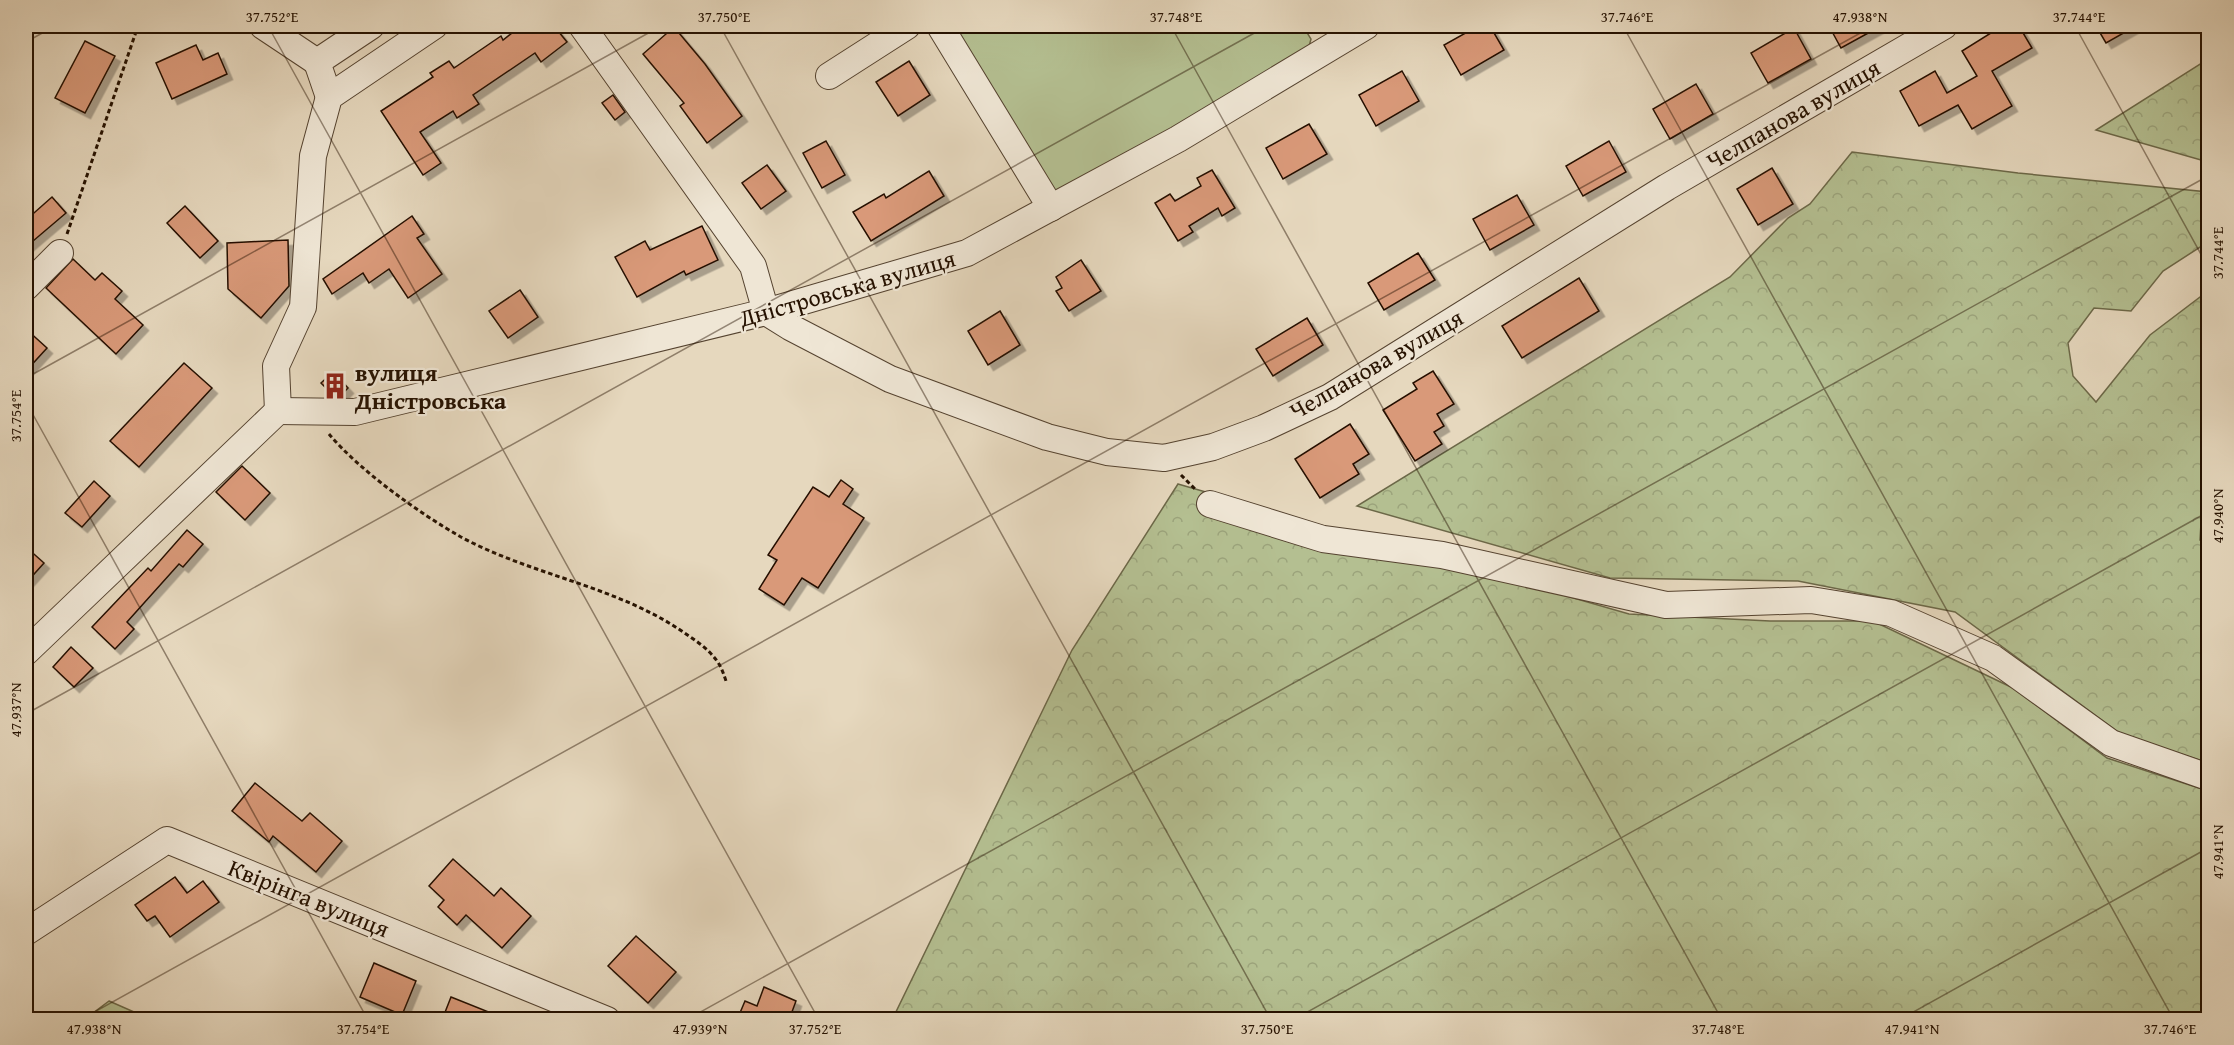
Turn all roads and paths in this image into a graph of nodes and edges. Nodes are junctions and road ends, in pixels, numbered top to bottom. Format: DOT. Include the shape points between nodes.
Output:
graph roads {
  1 [pos="138,26"];
  2 [pos="263,26"];
  3 [pos="371,26"];
  4 [pos="434,26"];
  5 [pos="582,26"];
  6 [pos="907,26"];
  7 [pos="939,26"];
  8 [pos="1366,26"];
  9 [pos="1944,26"];
  10 [pos="317,62"];
  11 [pos="829,76"];
  12 [pos="330,97"];
  13 [pos="1052,208"];
  14 [pos="60,253"];
  15 [pos="26,287"];
  16 [pos="766,312"];
  17 [pos="278,411"];
  18 [pos="310,412"];
  19 [pos="1164,458"];
  20 [pos="1210,504"];
  21 [pos="26,652"];
  22 [pos="726,681"];
  23 [pos="2208,777"];
  24 [pos="26,932"];
  25 [pos="608,1020"];
  1 -- 14 [label="path"];
  2 -- 10 [label="street"];
  3 -- 10 [label="street"];
  4 -- 12 [label="street"];
  5 -- 16 [label="street" via="753,266"];
  6 -- 11 [label="street"];
  7 -- 13 [label="street"];
  8 -- 13 [label="street, Дністровська вулиця" via="1178,139"];
  9 -- 19 [label="street, Челпанова вулиця" via="1667,187 1330,397 1213,447"];
  10 -- 12 [label="street"];
  12 -- 17 [label="street" via="313,156 303,307 276,366"];
  13 -- 16 [label="street, Дністровська вулиця" via="967,254"];
  14 -- 15 [label="street"];
  16 -- 18 [label="street, Дністровська вулиця" via="355,412"];
  16 -- 19 [label="street, Челпанова вулиця" via="890,379 1013,425 1107,452"];
  17 -- 18 [label="street, Дністровська вулиця"];
  17 -- 21 [label="street"];
  18 -- 22 [label="path" via="369,473 461,536 508,559 666,620 704,646 719,664"];
  19 -- 20 [label="path"];
  20 -- 23 [label="street" via="1323,539 1442,555 1666,605 1811,600 1891,613 1994,658 2111,743"];
  24 -- 25 [label="street, Квірінга вулиця" via="166,840"];
}
